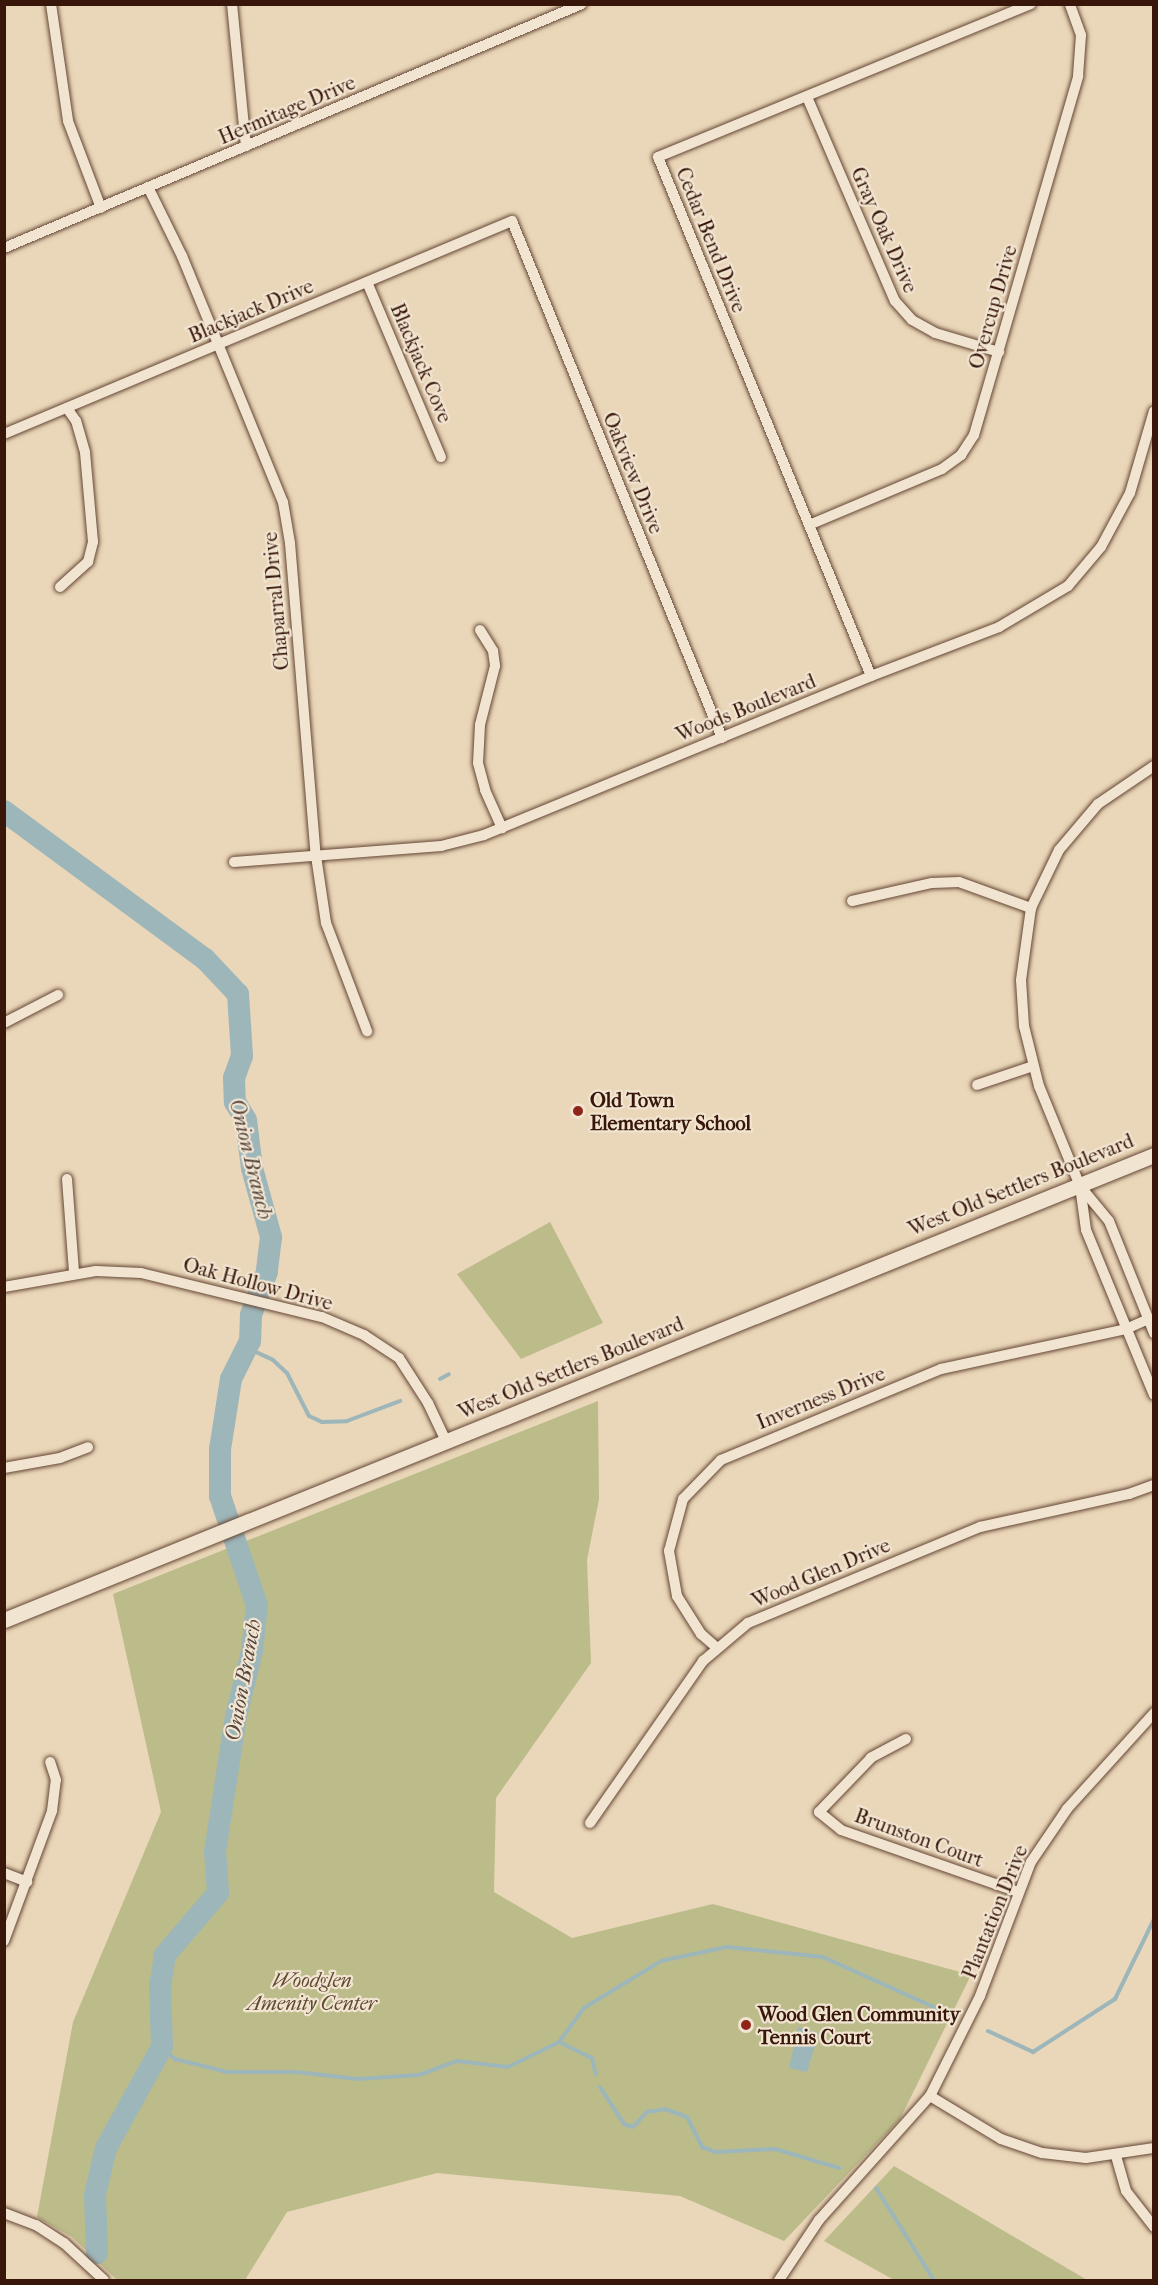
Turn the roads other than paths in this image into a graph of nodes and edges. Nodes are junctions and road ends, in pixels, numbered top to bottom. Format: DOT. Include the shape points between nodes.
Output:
graph roads {
  1 [pos="51,4"];
  2 [pos="232,4"];
  3 [pos="582,4"];
  4 [pos="1031,4"];
  5 [pos="1070,4"];
  6 [pos="807,97"];
  7 [pos="246,146"];
  8 [pos="148,188"];
  9 [pos="101,207"];
  10 [pos="512,221"];
  11 [pos="4,248"];
  12 [pos="367,282"];
  13 [pos="218,344"];
  14 [pos="999,352"];
  15 [pos="67,408"];
  16 [pos="1154,411"];
  17 [pos="4,434"];
  18 [pos="441,457"];
  19 [pos="809,525"];
  20 [pos="60,586"];
  21 [pos="480,630"];
  22 [pos="871,676"];
  23 [pos="722,738"];
  24 [pos="1154,766"];
  25 [pos="502,828"];
  26 [pos="316,856"];
  27 [pos="234,862"];
  28 [pos="852,901"];
  29 [pos="1031,908"];
  30 [pos="58,994"];
  31 [pos="4,1023"];
  32 [pos="367,1031"];
  33 [pos="1034,1066"];
  34 [pos="976,1085"];
  35 [pos="1154,1155"];
  36 [pos="67,1179"];
  37 [pos="1080,1185"];
  38 [pos="74,1273"];
  39 [pos="4,1287"];
  40 [pos="1148,1319"];
  41 [pos="1126,1329"];
  42 [pos="1154,1333"];
  43 [pos="1154,1395"];
  44 [pos="446,1441"];
  45 [pos="88,1447"];
  46 [pos="4,1468"];
  47 [pos="1154,1485"];
  48 [pos="4,1620"];
  49 [pos="716,1647"];
  50 [pos="1154,1713"];
  51 [pos="906,1739"];
  52 [pos="50,1762"];
  53 [pos="590,1823"];
  54 [pos="4,1873"];
  55 [pos="27,1882"];
  56 [pos="1018,1892"];
  57 [pos="4,1941"];
  58 [pos="930,2096"];
  59 [pos="1154,2148"];
  60 [pos="1116,2156"];
  61 [pos="4,2213"];
  62 [pos="1154,2227"];
  63 [pos="104,2280"];
  64 [pos="779,2280"];
  1 -- 9 [label="street" via="68,121"];
  2 -- 7 [label="street"];
  3 -- 7 [label="street, Hermitage Drive"];
  4 -- 6 [label="street, Cedar Bend Drive"];
  5 -- 14 [label="street, Overcup Drive" via="1081,35 1082,60"];
  6 -- 14 [label="street, Gray Oak Drive" via="894,301 912,320 935,333"];
  6 -- 19 [label="street, Cedar Bend Drive" via="658,157"];
  7 -- 8 [label="street, Hermitage Drive"];
  8 -- 9 [label="street, Hermitage Drive"];
  8 -- 13 [label="street, Chaparral Drive" via="182,256"];
  9 -- 11 [label="street, Hermitage Drive"];
  10 -- 12 [label="street, Blackjack Drive"];
  10 -- 23 [label="street, Oakview Drive"];
  12 -- 13 [label="street, Blackjack Drive"];
  12 -- 18 [label="street, Blackjack Cove"];
  13 -- 15 [label="street, Blackjack Drive"];
  13 -- 26 [label="street, Chaparral Drive" via="274,477 287,521"];
  14 -- 19 [label="street, Overcup Drive" via="978,427 961,455 942,469"];
  15 -- 17 [label="street, Blackjack Drive"];
  15 -- 20 [label="street" via="76,421 85,452 93,542 88,562"];
  16 -- 22 [label="street, Woods Boulevard" via="1123,510 1101,547 1068,586 999,627"];
  19 -- 22 [label="street, Cedar Bend Drive"];
  21 -- 25 [label="street" via="493,651 495,666 480,725 478,763"];
  22 -- 23 [label="street, Woods Boulevard"];
  23 -- 25 [label="street, Woods Boulevard"];
  24 -- 29 [label="street" via="1114,790 1070,833"];
  25 -- 26 [label="street, Woods Boulevard" via="441,846"];
  26 -- 27 [label="street, Woods Boulevard"];
  26 -- 32 [label="street, Chaparral Drive" via="326,923"];
  28 -- 29 [label="street" via="933,883 959,882"];
  29 -- 33 [label="street" via="1021,980 1024,1026"];
  30 -- 31 [label="street"];
  33 -- 34 [label="street"];
  33 -- 37 [label="street"];
  35 -- 37 [label="main road, West Old Settlers Boulevard"];
  36 -- 38 [label="street"];
  37 -- 40 [label="street" via="1109,1221"];
  37 -- 41 [label="street" via="1086,1230"];
  37 -- 44 [label="main road, West Old Settlers Boulevard"];
  38 -- 39 [label="street, Oak Hollow Drive"];
  38 -- 44 [label="street, Oak Hollow Drive" via="141,1273 292,1309 364,1335 399,1358 428,1403"];
  40 -- 41 [label="street, Inverness Drive"];
  40 -- 42 [label="street"];
  41 -- 43 [label="street"];
  41 -- 49 [label="street, Inverness Drive" via="940,1369 731,1454 713,1467 683,1499 669,1551 677,1596 700,1634"];
  44 -- 48 [label="main road, West Old Settlers Boulevard"];
  45 -- 46 [label="street" via="60,1458"];
  47 -- 49 [label="street, Wood Glen Drive" via="980,1527 768,1613"];
  49 -- 53 [label="street, Wood Glen Drive"];
  50 -- 56 [label="street, Plantation Drive" via="1054,1826"];
  51 -- 56 [label="street, Brunston Court" via="871,1758 819,1812 841,1830"];
  52 -- 55 [label="street" via="55,1795"];
  54 -- 55 [label="street"];
  55 -- 57 [label="street"];
  56 -- 58 [label="street, Plantation Drive" via="980,1996"];
  58 -- 60 [label="street" via="981,2129 1021,2147 1064,2156"];
  58 -- 64 [label="street, Plantation Drive" via="819,2220"];
  59 -- 60 [label="street"];
  60 -- 62 [label="street" via="1126,2191"];
  61 -- 63 [label="street" via="36,2225 64,2243"];
}
